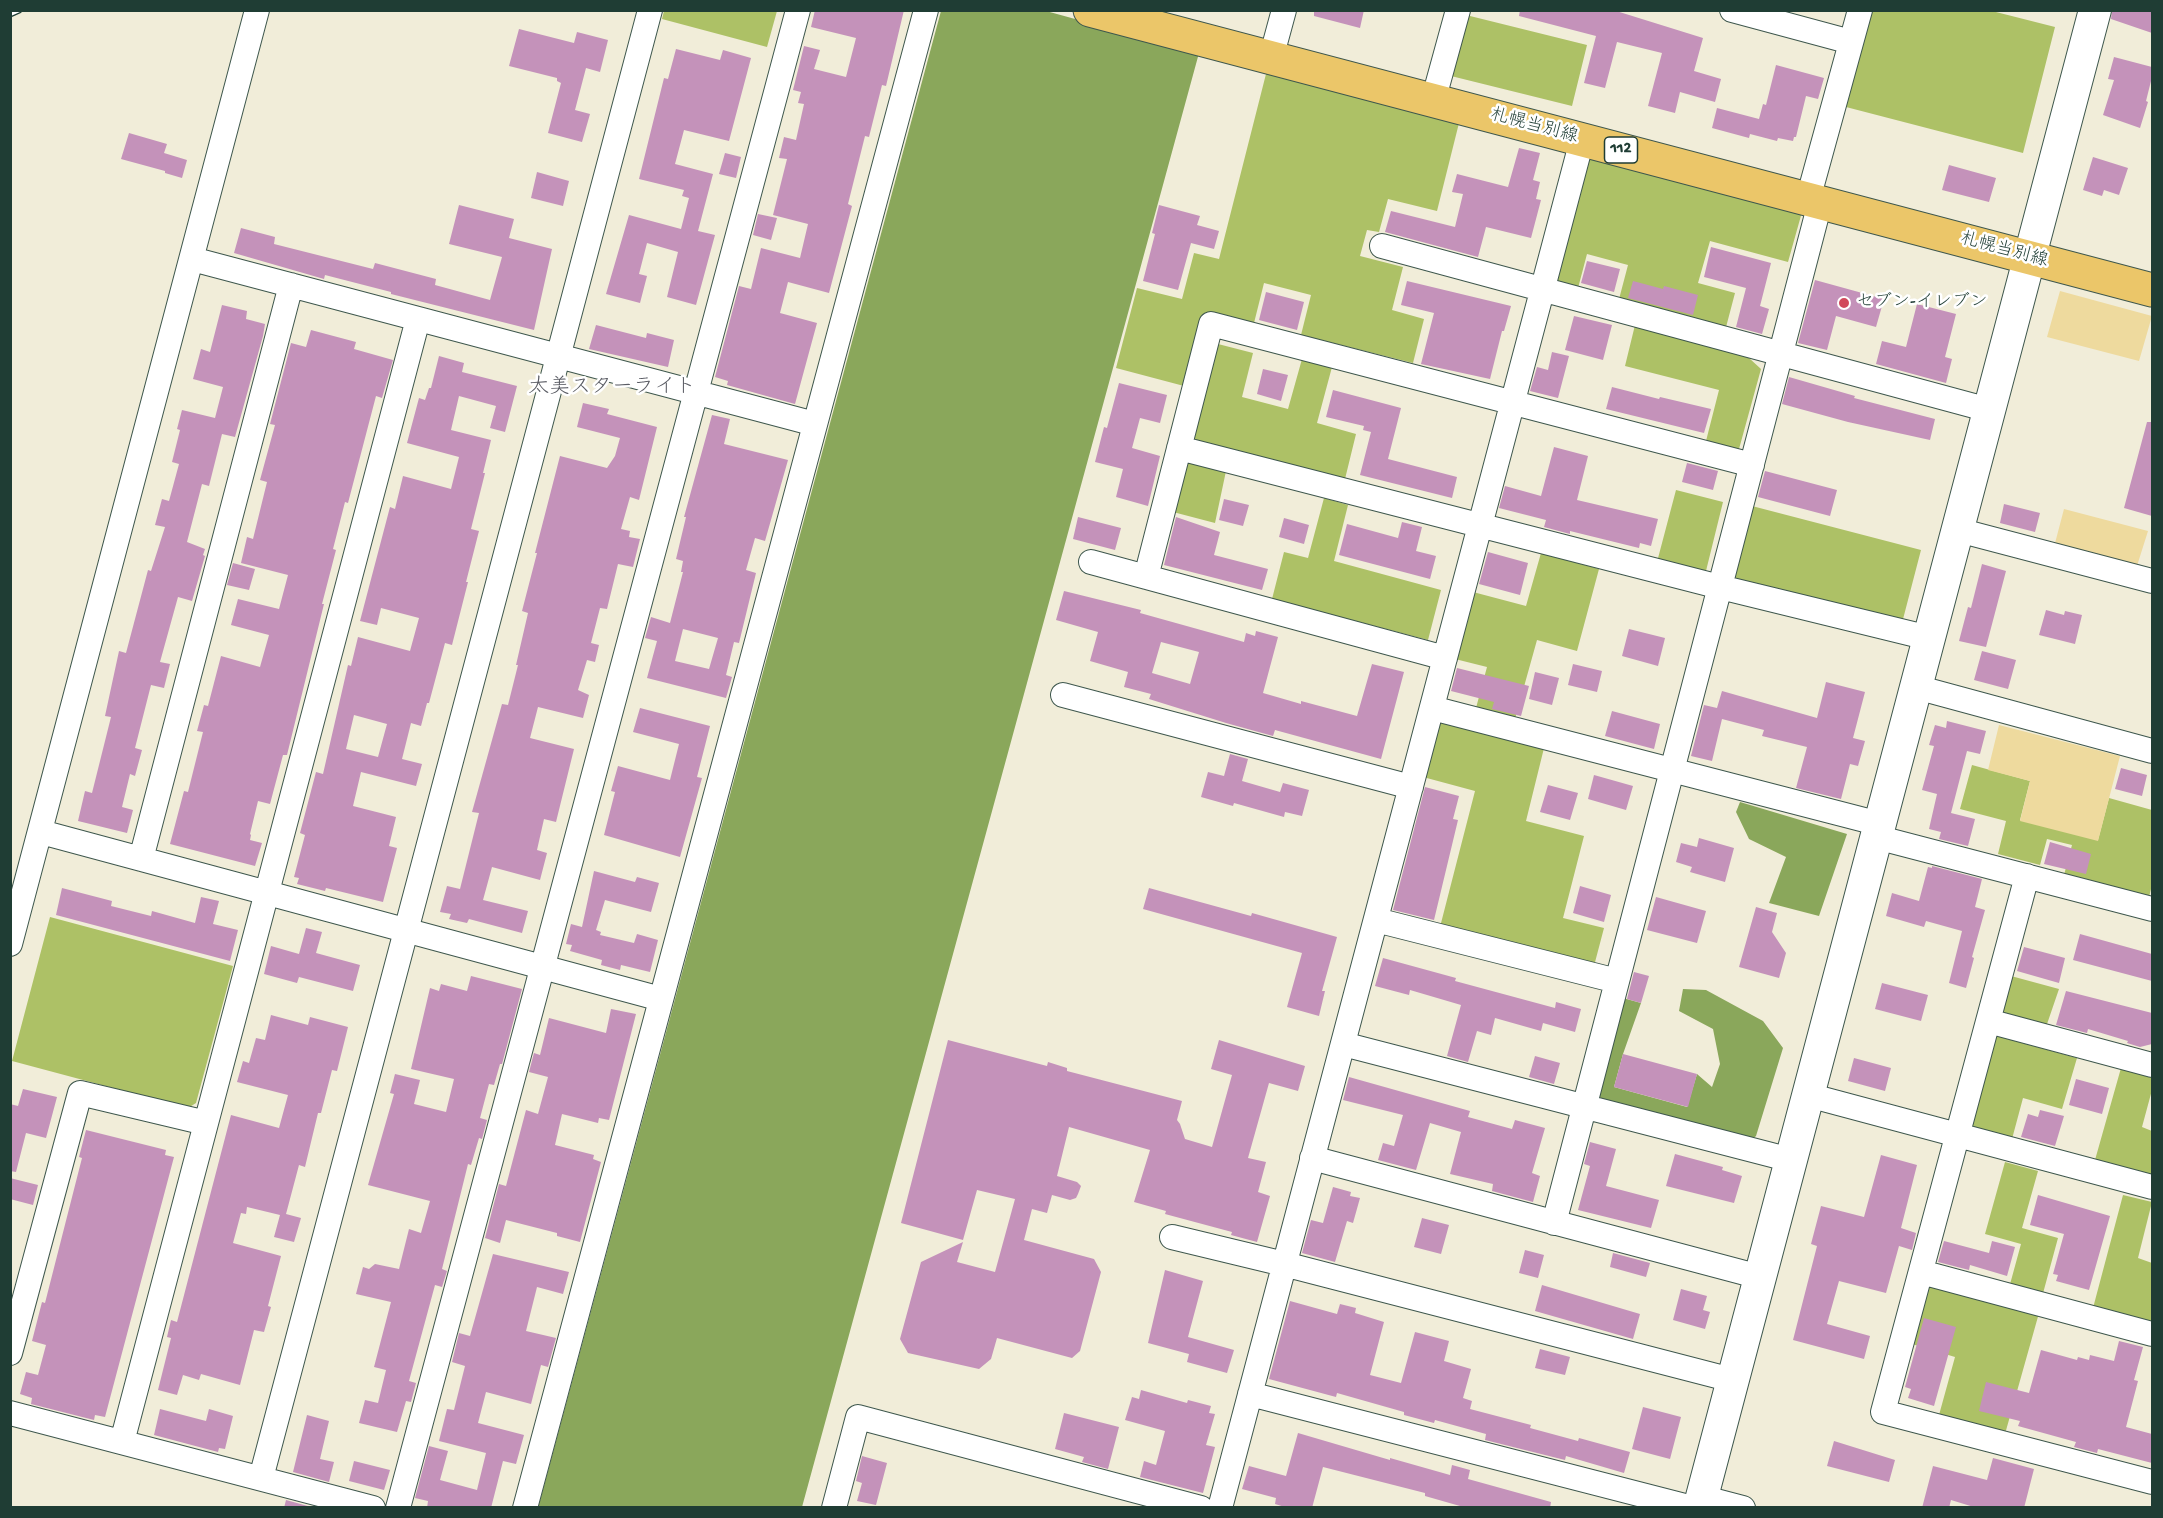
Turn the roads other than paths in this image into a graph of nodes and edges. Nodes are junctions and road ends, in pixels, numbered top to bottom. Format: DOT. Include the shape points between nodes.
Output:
graph roads {
  1 [pos="257,10"];
  2 [pos="650,10"];
  3 [pos="798,10"];
  4 [pos="926,10"];
  5 [pos="1090,10"];
  6 [pos="1284,10"];
  7 [pos="1458,10"];
  8 [pos="1732,10"];
  9 [pos="1860,10"];
  10 [pos="2095,10"];
  11 [pos="1851,42"];
  12 [pos="1271,58"];
  13 [pos="1432,100"];
  14 [pos="1582,140"];
  15 [pos="1814,201"];
  16 [pos="1382,246"];
  17 [pos="2030,257"];
  18 [pos="192,259"];
  19 [pos="291,285"];
  20 [pos="1542,290"];
  21 [pos="2152,290"];
  22 [pos="418,319"];
  23 [pos="1781,353"];
  24 [pos="558,357"];
  25 [pos="696,393"];
  26 [pos="1512,402"];
  27 [pos="1989,410"];
  28 [pos="815,424"];
  29 [pos="1179,448"];
  30 [pos="1752,465"];
  31 [pos="1480,524"];
  32 [pos="1958,530"];
  33 [pos="1091,562"];
  34 [pos="1146,577"];
  35 [pos="2152,581"];
  36 [pos="1720,587"];
  37 [pos="1929,638"];
  38 [pos="1445,658"];
  39 [pos="1916,687"];
  40 [pos="1063,695"];
  41 [pos="1432,708"];
  42 [pos="2152,751"];
  43 [pos="1672,771"];
  44 [pos="1411,787"];
  45 [pos="1878,830"];
  46 [pos="41,832"];
  47 [pos="141,859"];
  48 [pos="2026,876"];
  49 [pos="267,893"];
  50 [pos="2152,909"];
  51 [pos="1376,920"];
  52 [pos="406,930"];
  53 [pos="10,944"];
  54 [pos="542,966"];
  55 [pos="1617,981"];
  56 [pos="661,999"];
  57 [pos="1988,1021"];
  58 [pos="1343,1044"];
  59 [pos="2152,1065"];
  60 [pos="1808,1095"];
  61 [pos="1584,1107"];
  62 [pos="206,1123"];
  63 [pos="1957,1135"];
  64 [pos="1312,1158"];
  65 [pos="1791,1160"];
  66 [pos="2152,1187"];
  67 [pos="1554,1223"];
  68 [pos="1172,1237"];
  69 [pos="1284,1264"];
  70 [pos="1921,1272"];
  71 [pos="1760,1277"];
  72 [pos="2152,1334"];
  73 [pos="10,1353"];
  74 [pos="1732,1380"];
  75 [pos="1250,1394"];
  76 [pos="10,1413"];
  77 [pos="122,1442"];
  78 [pos="261,1478"];
  79 [pos="2152,1482"];
  80 [pos="1698,1504"];
  81 [pos="373,1508"];
  82 [pos="398,1508"];
  83 [pos="525,1508"];
  84 [pos="834,1508"];
  85 [pos="1201,1508"];
  86 [pos="1220,1508"];
  87 [pos="1743,1508"];
  1 -- 18 [label="street"];
  2 -- 24 [label="street"];
  3 -- 25 [label="street"];
  4 -- 28 [label="street"];
  5 -- 12 [label="main road, 札幌当別線 / 112"];
  6 -- 12 [label="street"];
  7 -- 13 [label="street"];
  8 -- 11 [label="street"];
  9 -- 11 [label="street"];
  10 -- 17 [label="street"];
  11 -- 15 [label="street"];
  12 -- 13 [label="main road, 札幌当別線 / 112"];
  13 -- 14 [label="main road, 札幌当別線 / 112"];
  14 -- 15 [label="main road, 札幌当別線 / 112"];
  14 -- 20 [label="street"];
  15 -- 17 [label="main road, 札幌当別線 / 112"];
  15 -- 23 [label="street"];
  16 -- 20 [label="street"];
  17 -- 21 [label="main road, 札幌当別線 / 112"];
  17 -- 27 [label="street"];
  18 -- 19 [label="street"];
  18 -- 46 [label="street"];
  19 -- 22 [label="street"];
  19 -- 47 [label="street"];
  20 -- 23 [label="street"];
  20 -- 26 [label="street"];
  22 -- 24 [label="street"];
  22 -- 49 [label="street"];
  23 -- 27 [label="street"];
  23 -- 30 [label="street"];
  24 -- 25 [label="street"];
  24 -- 52 [label="street"];
  25 -- 28 [label="street"];
  25 -- 54 [label="street"];
  26 -- 29 [label="street" via="1211,324"];
  26 -- 30 [label="street"];
  26 -- 31 [label="street"];
  27 -- 32 [label="street"];
  28 -- 56 [label="street"];
  29 -- 31 [label="street"];
  29 -- 34 [label="street"];
  30 -- 36 [label="street"];
  31 -- 36 [label="street"];
  31 -- 38 [label="street"];
  32 -- 35 [label="street"];
  32 -- 37 [label="street"];
  33 -- 34 [label="street"];
  34 -- 38 [label="street"];
  36 -- 37 [label="street"];
  36 -- 43 [label="street"];
  37 -- 39 [label="street"];
  38 -- 41 [label="street"];
  39 -- 42 [label="street"];
  39 -- 45 [label="street"];
  40 -- 44 [label="street"];
  41 -- 43 [label="street"];
  41 -- 44 [label="street"];
  43 -- 45 [label="street"];
  43 -- 55 [label="street"];
  44 -- 51 [label="street"];
  45 -- 48 [label="street"];
  45 -- 60 [label="street"];
  46 -- 47 [label="street"];
  46 -- 53 [label="street"];
  47 -- 49 [label="street"];
  48 -- 50 [label="street"];
  48 -- 57 [label="street"];
  49 -- 52 [label="street"];
  49 -- 62 [label="street"];
  51 -- 55 [label="street"];
  51 -- 58 [label="street"];
  52 -- 54 [label="street"];
  52 -- 78 [label="street"];
  54 -- 56 [label="street"];
  54 -- 82 [label="street"];
  55 -- 61 [label="street"];
  56 -- 83 [label="street"];
  57 -- 59 [label="street"];
  57 -- 63 [label="street"];
  58 -- 61 [label="street"];
  58 -- 64 [label="street"];
  60 -- 63 [label="street"];
  60 -- 65 [label="street"];
  61 -- 65 [label="street"];
  61 -- 67 [label="street"];
  62 -- 73 [label="street" via="80,1093"];
  62 -- 77 [label="street"];
  63 -- 66 [label="street"];
  63 -- 70 [label="street"];
  64 -- 67 [label="street"];
  64 -- 69 [label="street"];
  65 -- 71 [label="street"];
  67 -- 71 [label="street"];
  68 -- 69 [label="street"];
  69 -- 74 [label="street"];
  69 -- 75 [label="street"];
  70 -- 72 [label="street"];
  70 -- 79 [label="street" via="1883,1412"];
  71 -- 74 [label="street"];
  74 -- 80 [label="street"];
  75 -- 80 [label="street"];
  75 -- 86 [label="street"];
  76 -- 77 [label="street"];
  77 -- 78 [label="street"];
  78 -- 81 [label="street"];
  80 -- 87 [label="street"];
  84 -- 85 [label="street" via="858,1417"];
}
